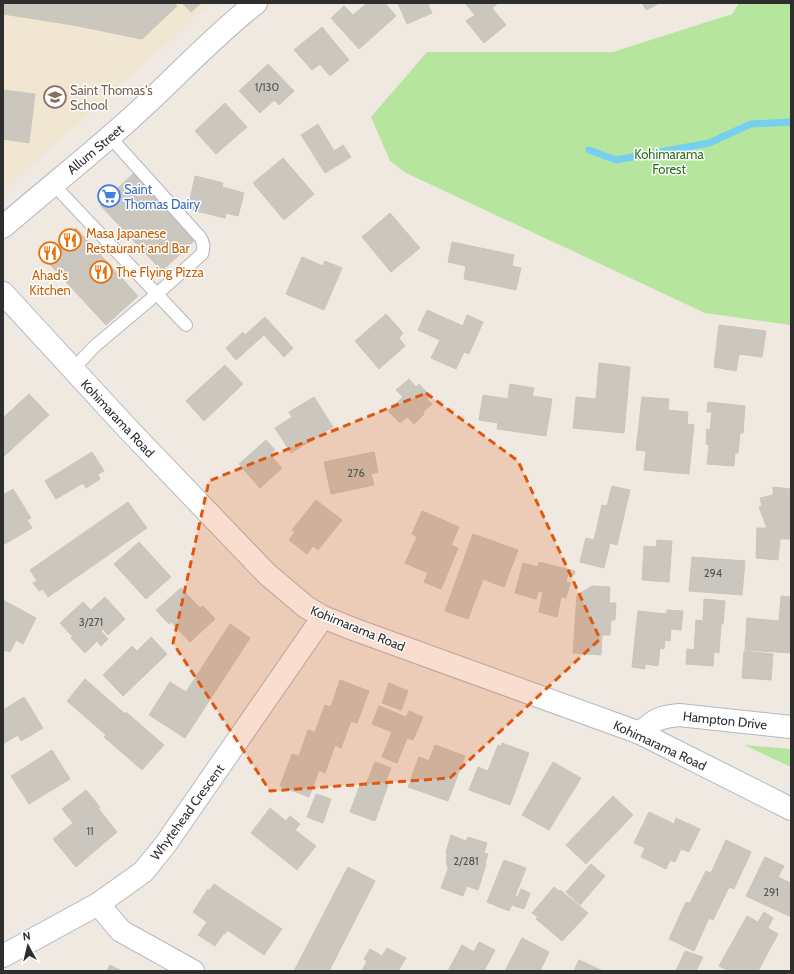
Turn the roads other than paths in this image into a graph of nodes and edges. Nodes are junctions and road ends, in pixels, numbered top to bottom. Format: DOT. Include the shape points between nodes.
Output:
graph roads {
  1 [pos="256,3"];
  2 [pos="110,137"];
  3 [pos="54,184"];
  4 [pos="3,227"];
  5 [pos="3,293"];
  6 [pos="158,293"];
  7 [pos="186,325"];
  8 [pos="73,369"];
  9 [pos="323,617"];
  10 [pos="791,727"];
  11 [pos="640,733"];
  12 [pos="791,809"];
  13 [pos="98,904"];
  14 [pos="3,956"];
  15 [pos="193,971"];
  1 -- 2 [label="street, Allum Street"];
  2 -- 3 [label="street, Allum Street"];
  2 -- 6 [label="lane" via="203,242 202,254"];
  3 -- 4 [label="street, Allum Street"];
  3 -- 6 [label="lane"];
  5 -- 8 [label="street, Kohimarama Road"];
  6 -- 7 [label="lane"];
  6 -- 8 [label="lane" via="95,346"];
  8 -- 9 [label="street, Kohimarama Road" via="267,574 306,607"];
  9 -- 11 [label="street, Kohimarama Road"];
  9 -- 13 [label="street, Whytehead Crescent" via="165,845 143,872"];
  10 -- 11 [label="street, Hampton Drive" via="679,715 655,720"];
  11 -- 12 [label="street, Kohimarama Road"];
  13 -- 14 [label="street, Whytehead Crescent"];
  13 -- 15 [label="street" via="120,931"];
}
